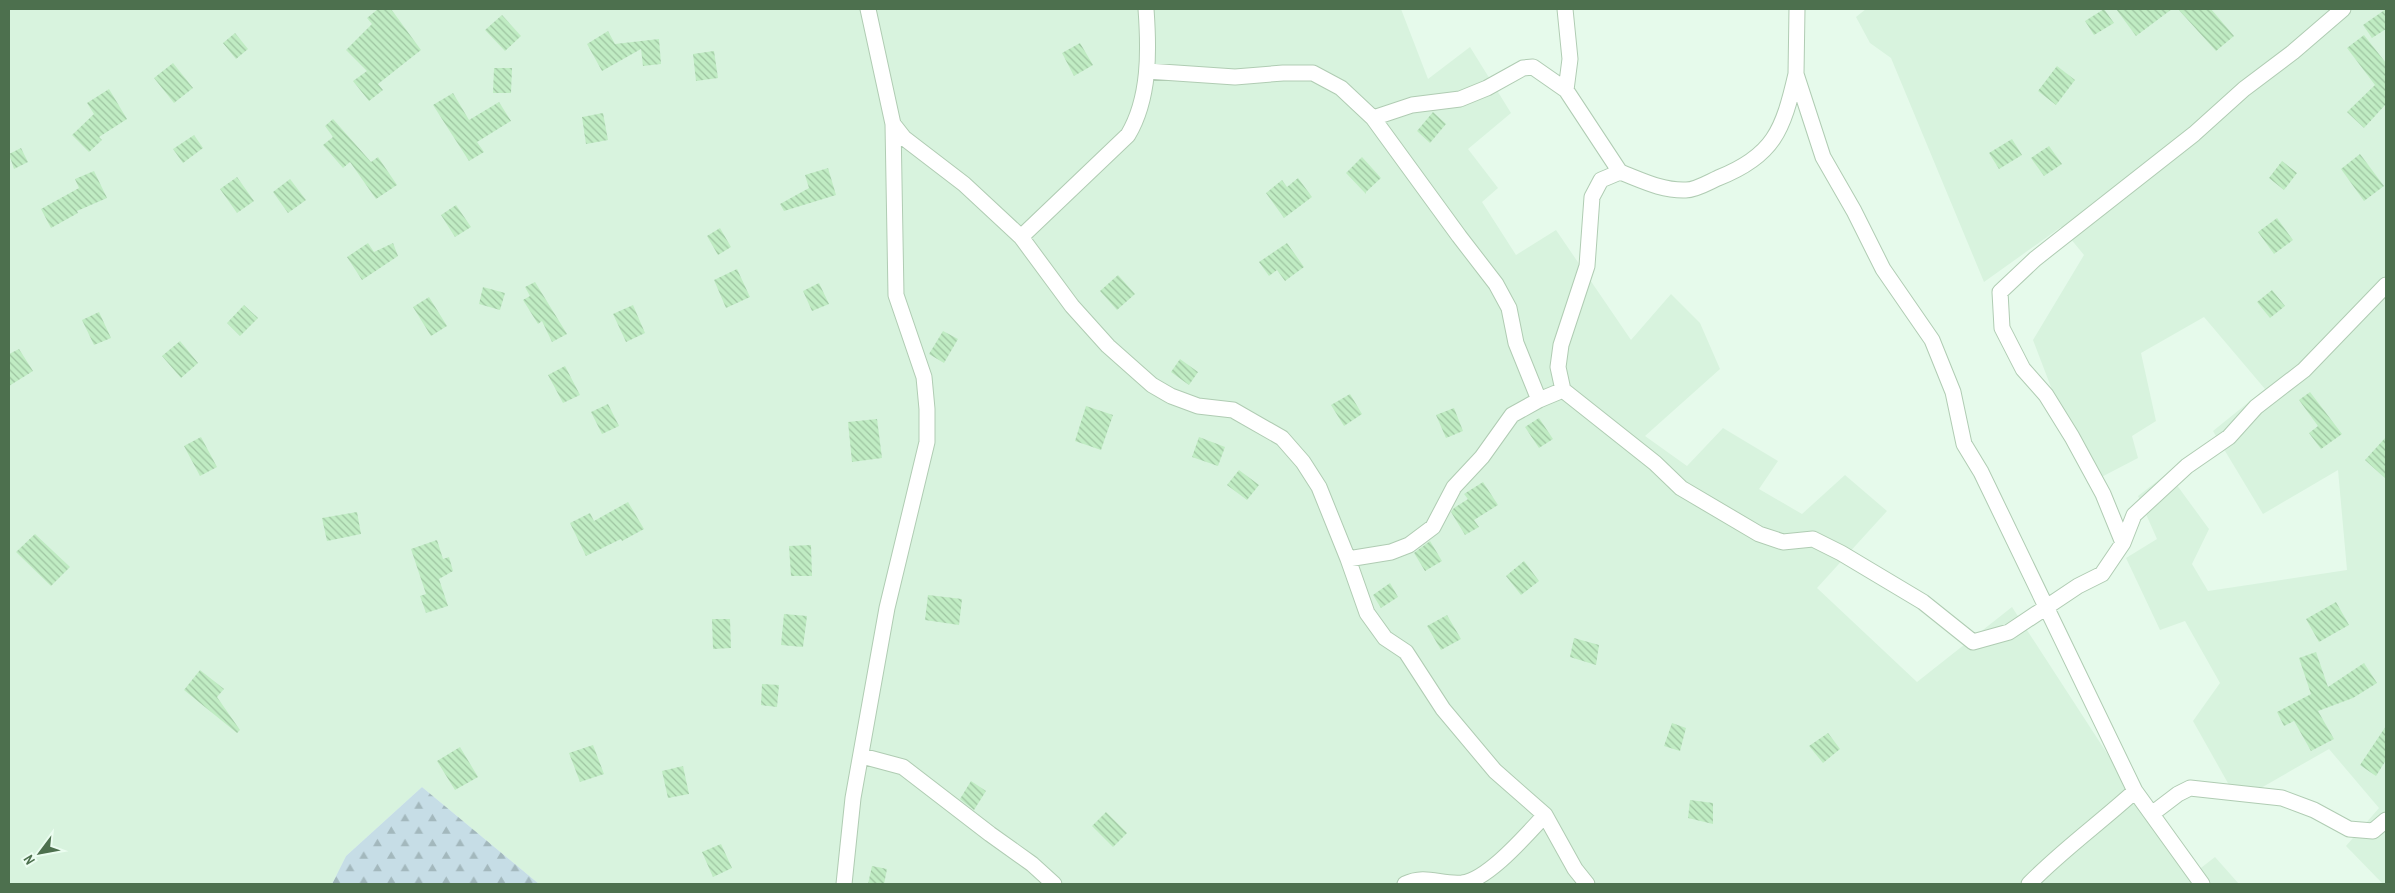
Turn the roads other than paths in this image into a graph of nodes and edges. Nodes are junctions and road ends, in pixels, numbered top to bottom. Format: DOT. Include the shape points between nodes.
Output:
graph roads {
  1 [pos="868,9"];
  2 [pos="1146,9"];
  3 [pos="1565,9"];
  4 [pos="1797,9"];
  5 [pos="2343,9"];
  6 [pos="1146,71"];
  7 [pos="1796,74"];
  8 [pos="1566,90"];
  9 [pos="1373,118"];
  10 [pos="893,124"];
  11 [pos="1620,172"];
  12 [pos="1021,237"];
  13 [pos="2386,285"];
  14 [pos="1563,390"];
  15 [pos="1539,400"];
  16 [pos="2123,543"];
  17 [pos="1348,559"];
  18 [pos="2045,608"];
  19 [pos="862,756"];
  20 [pos="2135,791"];
  21 [pos="2152,813"];
  22 [pos="1545,815"];
  23 [pos="2386,820"];
  24 [pos="844,884"];
  25 [pos="1054,884"];
  26 [pos="1405,884"];
  27 [pos="1587,884"];
  28 [pos="2029,884"];
  29 [pos="2202,884"];
  1 -- 10 [label="street"];
  2 -- 6 [label="street"];
  3 -- 8 [label="street" via="1570,59"];
  4 -- 7 [label="street"];
  5 -- 16 [label="street" via="2194,134 2035,259 2000,292 2002,328 2023,368 2046,395 2072,437 2104,494"];
  6 -- 9 [label="street" via="1235,77 1313,73 1342,88"];
  6 -- 12 [label="street" via="1136,121 1128,135"];
  7 -- 11 [label="street" via="1787,112 1771,145 1738,171 1688,191 1659,188"];
  7 -- 18 [label="street" via="1822,157 1883,269 1932,340 1953,392 1964,444"];
  8 -- 9 [label="street" via="1533,67 1523,68 1460,99 1412,105"];
  8 -- 11 [label="street"];
  9 -- 15 [label="street" via="1496,284 1509,308 1516,343"];
  10 -- 12 [label="street" via="904,138 964,184"];
  10 -- 19 [label="street" via="896,295 924,377 927,442 887,608"];
  11 -- 14 [label="street" via="1601,180 1592,197 1587,266 1561,345 1558,367"];
  12 -- 17 [label="street" via="1072,306 1108,346 1152,385 1198,406 1233,410 1282,438 1319,487"];
  13 -- 16 [label="street" via="2304,370 2256,407 2229,437 2187,466 2134,515"];
  14 -- 15 [label="street"];
  14 -- 18 [label="street" via="1655,463 1681,488 1759,534 1783,542 1813,539 1841,553 1923,602 1973,642 2009,632"];
  15 -- 17 [label="street" via="1512,415 1482,457 1454,487 1433,527 1409,545 1390,552"];
  16 -- 18 [label="street" via="2102,574"];
  17 -- 22 [label="street" via="1366,613 1385,638 1406,652 1443,709 1495,771"];
  18 -- 20 [label="street"];
  19 -- 24 [label="street" via="853,798"];
  19 -- 25 [label="street" via="903,767"];
  20 -- 21 [label="street"];
  20 -- 28 [label="street" via="2056,856"];
  21 -- 23 [label="street" via="2190,788 2282,798 2349,828 2373,831"];
  21 -- 29 [label="street"];
  22 -- 26 [label="street" via="1495,866 1464,883 1417,878"];
  22 -- 27 [label="street"];
}
